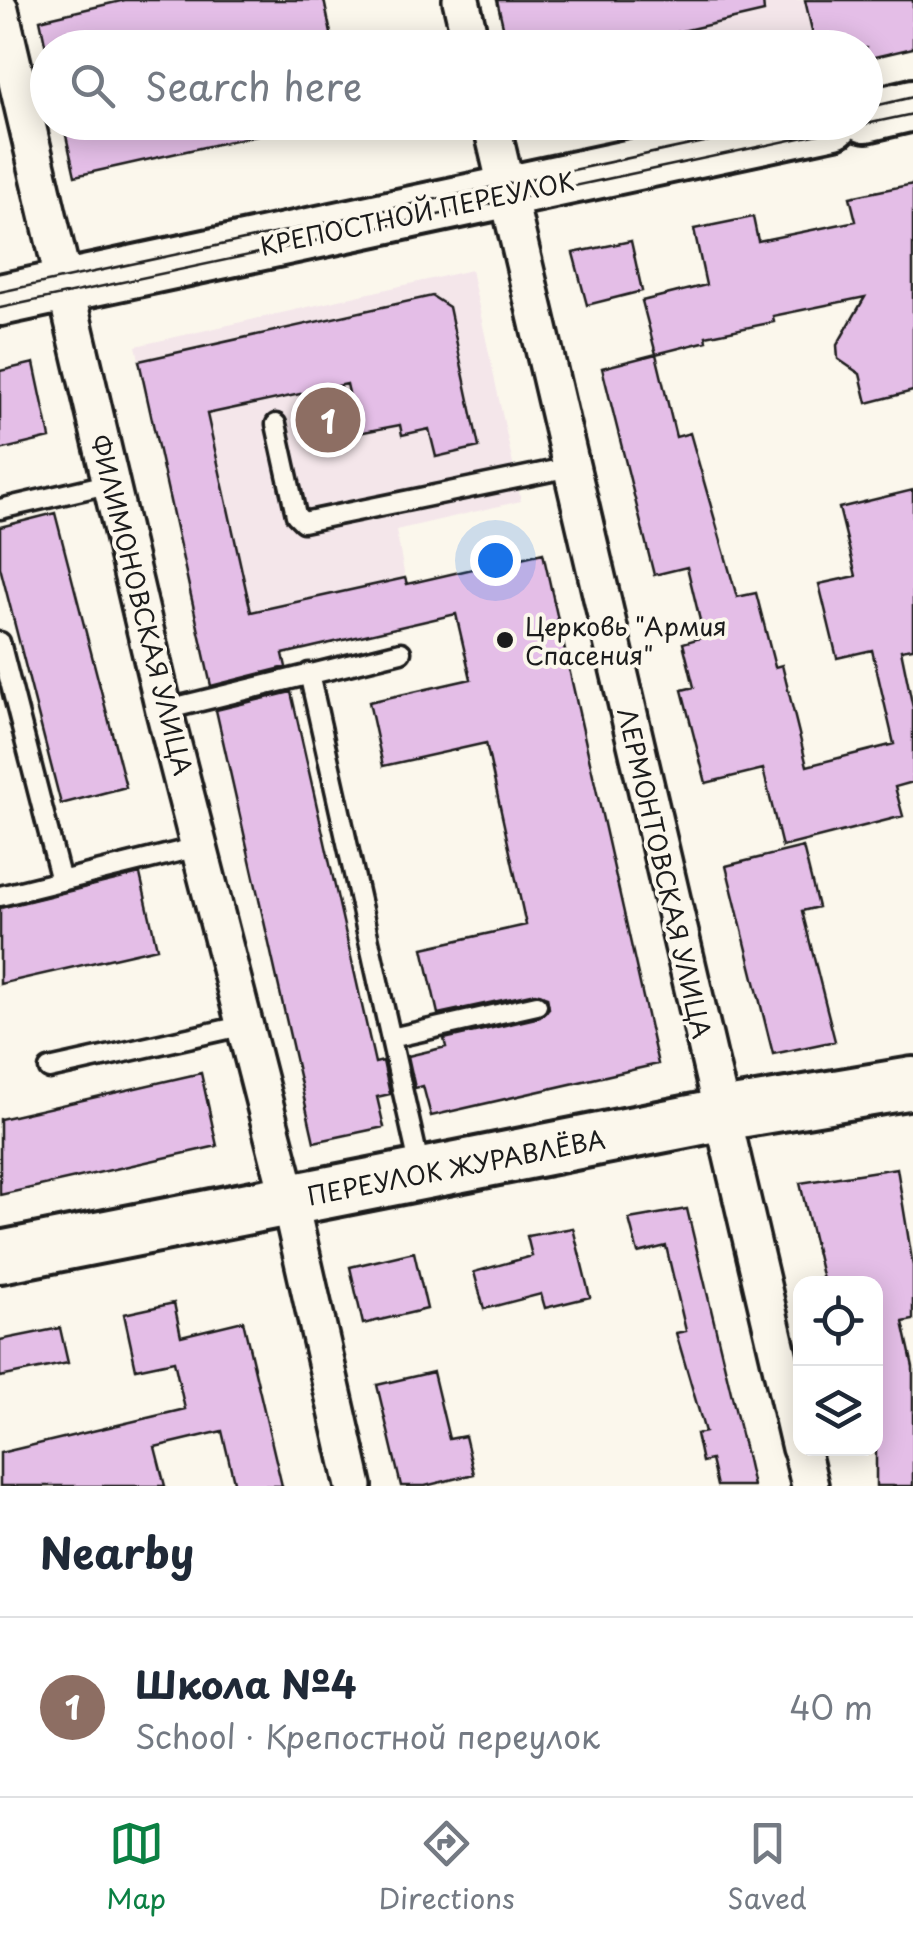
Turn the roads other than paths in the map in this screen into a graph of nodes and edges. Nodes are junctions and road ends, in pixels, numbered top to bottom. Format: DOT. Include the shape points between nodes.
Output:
graph roads {
  1 [pos="460,0"];
  2 [pos="0,9"];
  3 [pos="468,30"];
  4 [pos="6,60"];
  5 [pos="913,106"];
  6 [pos="883,112"];
  7 [pos="495,140"];
  8 [pos="757,140"];
  9 [pos="509,198"];
  10 [pos="64,287"];
  11 [pos="0,300"];
  12 [pos="276,424"];
  13 [pos="571,467"];
  14 [pos="112,482"];
  15 [pos="0,509"];
  16 [pos="0,642"];
  17 [pos="401,652"];
  18 [pos="309,674"];
  19 [pos="164,710"];
  20 [pos="202,846"];
  21 [pos="61,881"];
  22 [pos="0,896"];
  23 [pos="537,1006"];
  24 [pos="246,1025"];
  25 [pos="391,1038"];
  26 [pos="49,1069"];
  27 [pos="913,1083"];
  28 [pos="721,1115"];
  29 [pos="422,1173"];
  30 [pos="289,1199"];
  31 [pos="0,1257"];
  32 [pos="793,1415"];
  33 [pos="803,1456"];
  34 [pos="354,1486"];
  35 [pos="810,1486"];
  1 -- 3 [label="street"];
  2 -- 4 [label="street, ФИЛИМОНОВСКАЯ УЛИЦА"];
  4 -- 10 [label="street, ФИЛИМОНОВСКАЯ УЛИЦА"];
  5 -- 6 [label="street"];
  7 -- 9 [label="street, ЛЕРМОНТОВСКАЯ УЛИЦА"];
  8 -- 9 [label="street, КРЕПОСТНОЙ ПЕРЕУЛОК"];
  9 -- 10 [label="street, КРЕПОСТНОЙ ПЕРЕУЛОК"];
  9 -- 13 [label="street, ЛЕРМОНТОВСКАЯ УЛИЦА"];
  10 -- 11 [label="street, КРЕПОСТНОЙ ПЕРЕУЛОК"];
  10 -- 14 [label="street, ФИЛИМОНОВСКАЯ УЛИЦА"];
  12 -- 13 [label="lane" via="303,522"];
  13 -- 28 [label="street, ЛЕРМОНТОВСКАЯ УЛИЦА"];
  14 -- 15 [label="lane"];
  14 -- 19 [label="street, ФИЛИМОНОВСКАЯ УЛИЦА"];
  16 -- 21 [label="lane"];
  17 -- 18 [label="lane"];
  18 -- 19 [label="lane"];
  18 -- 25 [label="lane"];
  19 -- 20 [label="street, ФИЛИМОНОВСКАЯ УЛИЦА"];
  20 -- 21 [label="lane"];
  20 -- 24 [label="street, ФИЛИМОНОВСКАЯ УЛИЦА"];
  21 -- 22 [label="lane"];
  23 -- 25 [label="lane"];
  24 -- 26 [label="lane"];
  24 -- 30 [label="street, ФИЛИМОНОВСКАЯ УЛИЦА"];
  25 -- 29 [label="lane"];
  27 -- 28 [label="street, ПЕРЕУЛОК ЖУРАВЛЁВА"];
  28 -- 29 [label="street, ПЕРЕУЛОК ЖУРАВЛЁВА"];
  28 -- 32 [label="street, ЛЕРМОНТОВСКАЯ УЛИЦА"];
  29 -- 30 [label="street, ПЕРЕУЛОК ЖУРАВЛЁВА"];
  30 -- 31 [label="street, ПЕРЕУЛОК ЖУРАВЛЁВА"];
  30 -- 34 [label="street, ФИЛИМОНОВСКАЯ УЛИЦА"];
  33 -- 35 [label="street, ЛЕРМОНТОВСКАЯ УЛИЦА"];
}
